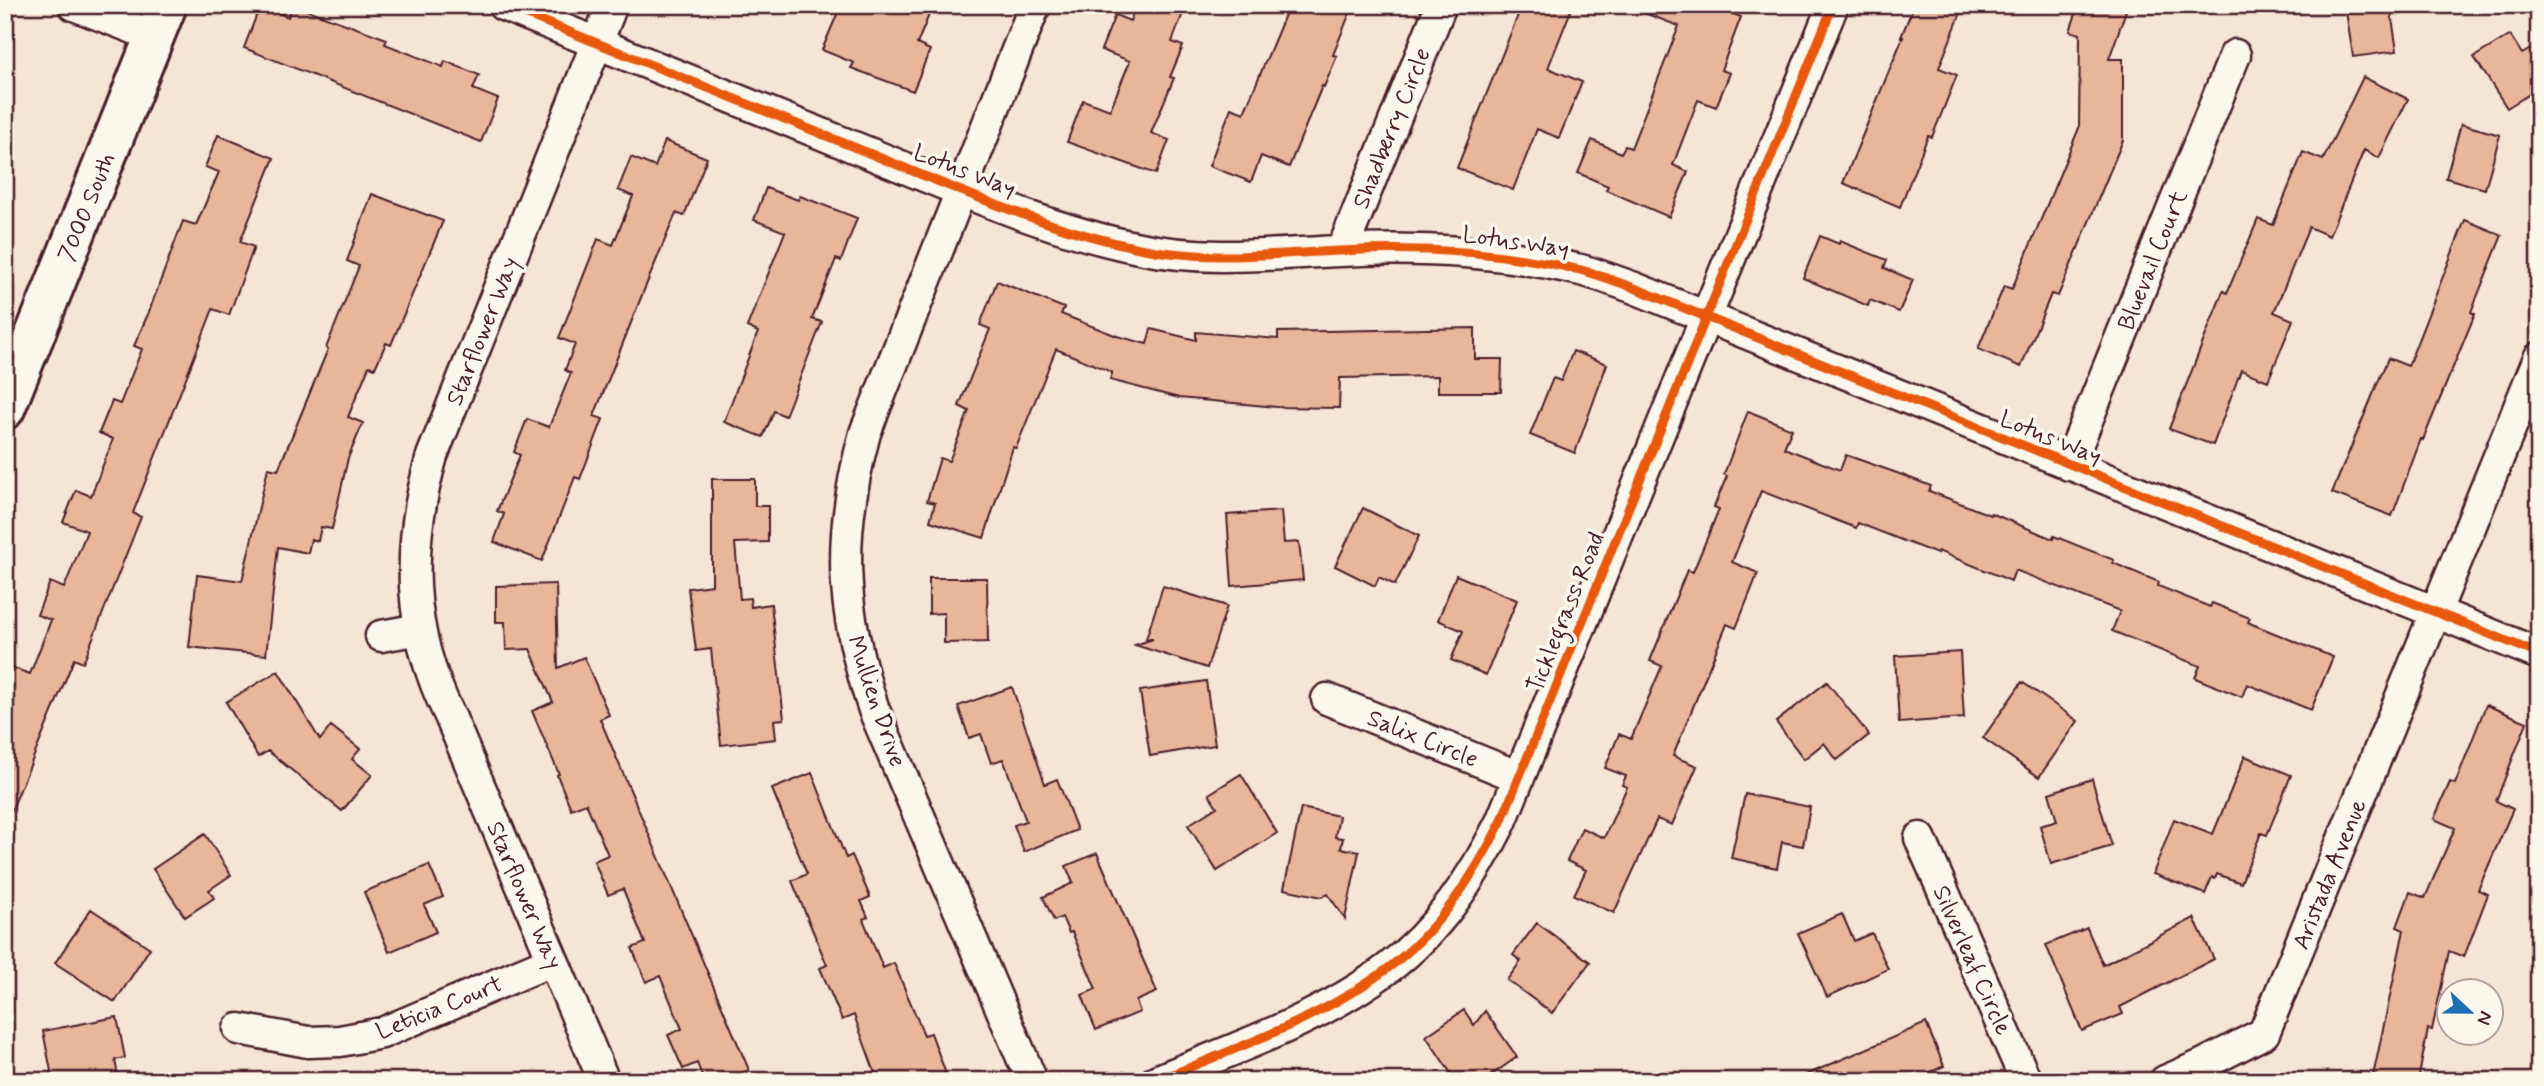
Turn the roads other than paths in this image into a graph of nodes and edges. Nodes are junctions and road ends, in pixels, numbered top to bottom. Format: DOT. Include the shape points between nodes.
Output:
graph roads {
  1 [pos="74,5"];
  2 [pos="503,5"];
  3 [pos="612,5"];
  4 [pos="1035,5"];
  5 [pos="1441,5"];
  6 [pos="1833,5"];
  7 [pos="161,21"];
  8 [pos="597,43"];
  9 [pos="2235,55"];
  10 [pos="961,190"];
  11 [pos="1342,251"];
  12 [pos="1705,318"];
  13 [pos="2539,358"];
  14 [pos="5,409"];
  15 [pos="2069,465"];
  16 [pos="2436,613"];
  17 [pos="420,629"];
  18 [pos="381,636"];
  19 [pos="2539,654"];
  20 [pos="1327,699"];
  21 [pos="1519,777"];
  22 [pos="1920,838"];
  23 [pos="553,960"];
  24 [pos="239,1029"];
  25 [pos="604,1081"];
  26 [pos="1032,1081"];
  27 [pos="1156,1081"];
  28 [pos="2026,1081"];
  29 [pos="2165,1081"];
  1 -- 7 [label="street"];
  2 -- 8 [label="street, Lotus Way"];
  3 -- 8 [label="street, Starflower Way"];
  4 -- 10 [label="street, Mullien Drive"];
  5 -- 11 [label="street, Shadberry Circle"];
  6 -- 12 [label="street, Ticklegrass Road"];
  7 -- 14 [label="street, 7000 South"];
  8 -- 10 [label="street, Lotus Way"];
  8 -- 17 [label="street, Starflower Way" via="432,456 416,531 414,570"];
  9 -- 15 [label="street, Bluevail Court"];
  10 -- 11 [label="street, Lotus Way" via="1068,230 1195,257"];
  10 -- 26 [label="street, Mullien Drive" via="865,433 848,511 845,589 874,710"];
  11 -- 12 [label="street, Lotus Way" via="1449,251 1579,269"];
  12 -- 15 [label="street, Lotus Way"];
  12 -- 21 [label="street, Ticklegrass Road"];
  13 -- 16 [label="street, Aristada Avenue"];
  15 -- 16 [label="street, Lotus Way"];
  16 -- 19 [label="street, Lotus Way"];
  16 -- 29 [label="street, Aristada Avenue" via="2264,1033"];
  17 -- 18 [label="street"];
  17 -- 23 [label="street, Starflower Way" via="434,684"];
  20 -- 21 [label="street, Salix Circle"];
  21 -- 27 [label="street, Ticklegrass Road" via="1465,886 1425,934 1389,967 1326,1007"];
  22 -- 28 [label="street, Silverleaf Circle"];
  23 -- 24 [label="street, Leticia Court" via="382,1033 308,1042"];
  23 -- 25 [label="street, Starflower Way"];
}
